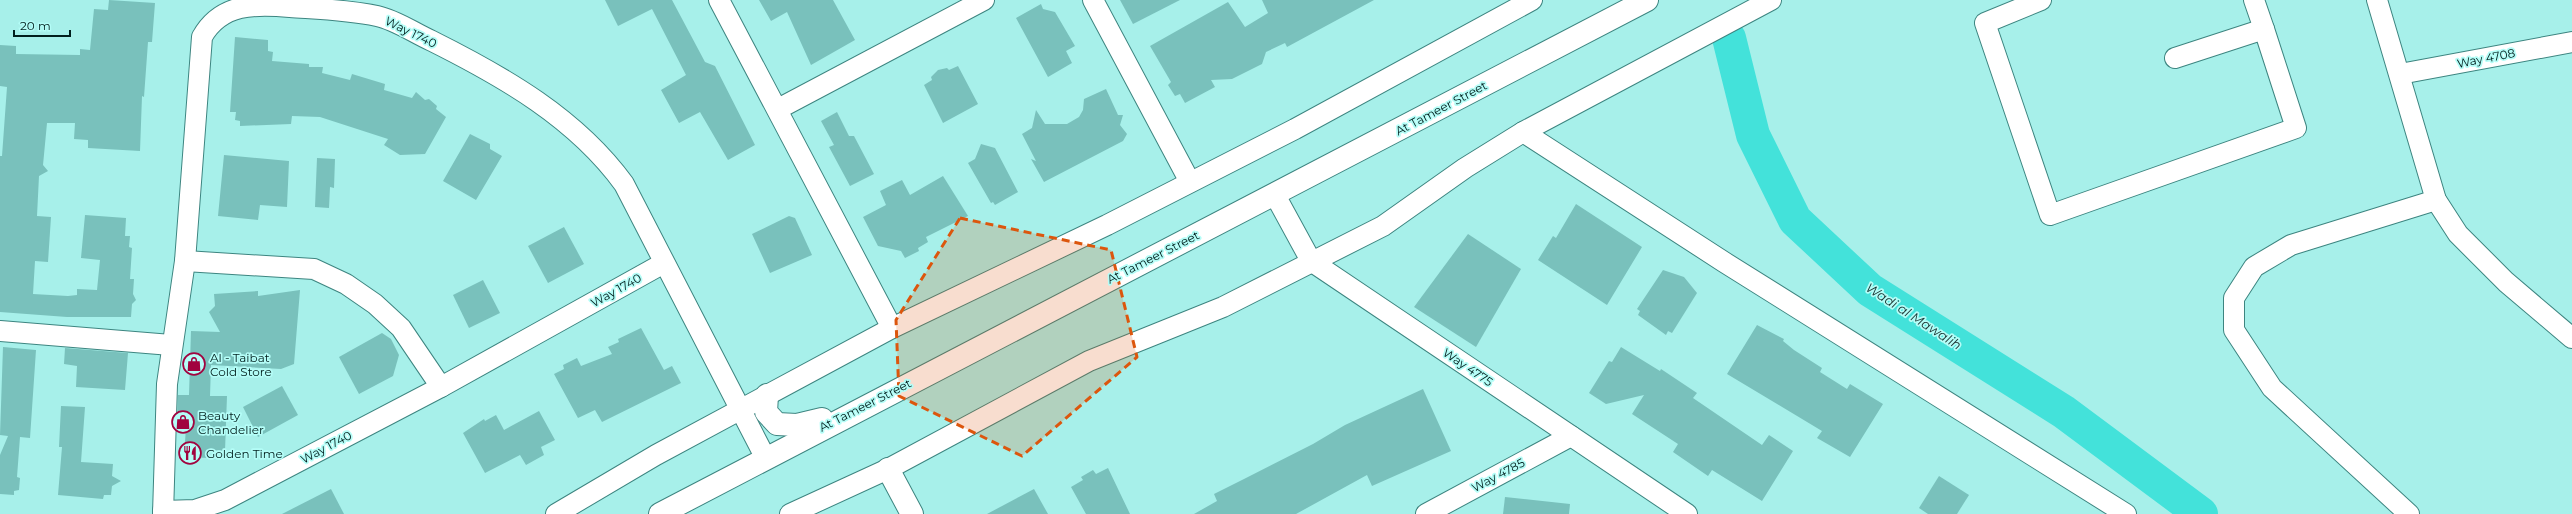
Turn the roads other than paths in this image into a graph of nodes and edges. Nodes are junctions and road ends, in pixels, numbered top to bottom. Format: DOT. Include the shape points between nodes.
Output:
graph roads {
  1 [pos="719,0"];
  2 [pos="984,0"];
  3 [pos="1092,0"];
  4 [pos="1532,0"];
  5 [pos="1647,0"];
  6 [pos="1771,0"];
  7 [pos="2041,0"];
  8 [pos="2254,0"];
  9 [pos="2377,0"];
  10 [pos="2264,29"];
  11 [pos="2572,42"];
  12 [pos="2175,58"];
  13 [pos="2400,74"];
  14 [pos="778,109"];
  15 [pos="1522,132"];
  16 [pos="1190,182"];
  17 [pos="1275,195"];
  18 [pos="2436,200"];
  19 [pos="185,261"];
  20 [pos="1311,261"];
  21 [pos="664,263"];
  22 [pos="892,328"];
  23 [pos="0,331"];
  24 [pos="2572,338"];
  25 [pos="171,345"];
  26 [pos="441,387"];
  27 [pos="767,395"];
  28 [pos="740,409"];
  29 [pos="843,417"];
  30 [pos="1571,436"];
  31 [pos="765,457"];
  32 [pos="888,468"];
  33 [pos="163,512"];
  34 [pos="556,514"];
  35 [pos="660,514"];
  36 [pos="790,514"];
  37 [pos="912,514"];
  38 [pos="1426,514"];
  39 [pos="1687,514"];
  40 [pos="2126,514"];
  41 [pos="2409,514"];
  1 -- 14 [label="street"];
  2 -- 14 [label="street"];
  3 -- 16 [label="street"];
  4 -- 16 [label="street" via="1295,129"];
  5 -- 17 [label="main road, At Tameer Street"];
  6 -- 15 [label="street"];
  7 -- 10 [label="street" via="1985,23 2050,215 2296,128"];
  8 -- 10 [label="street"];
  9 -- 13 [label="street"];
  10 -- 12 [label="street"];
  11 -- 13 [label="street, Way 4708"];
  13 -- 18 [label="street"];
  14 -- 22 [label="street"];
  15 -- 20 [label="street" via="1465,168 1383,226"];
  15 -- 40 [label="street"];
  16 -- 22 [label="street"];
  17 -- 20 [label="street, Way 4775"];
  17 -- 29 [label="main road, At Tameer Street"];
  18 -- 24 [label="street" via="2458,234 2506,282"];
  18 -- 41 [label="street" via="2291,245 2254,267 2234,298 2234,330 2272,388"];
  19 -- 21 [label="street, Way 1740" via="202,37 209,24 236,8 278,6 378,16 476,64 515,87 574,129 612,167 624,184"];
  19 -- 25 [label="street, Way 1740"];
  19 -- 26 [label="street" via="314,269 346,284 375,304 401,328"];
  20 -- 30 [label="street, Way 4775"];
  20 -- 32 [label="street" via="1223,307 1089,361"];
  21 -- 26 [label="street, Way 1740"];
  21 -- 28 [label="street, Way 1740"];
  22 -- 27 [label="street"];
  23 -- 25 [label="street"];
  25 -- 33 [label="street, Way 1740" via="167,384"];
  26 -- 33 [label="street, Way 1740" via="225,500 195,510"];
  27 -- 28 [label="street"];
  27 -- 29 [label="main road" via="766,412 777,424 797,425"];
  28 -- 31 [label="street, Way 1740"];
  28 -- 34 [label="street"];
  29 -- 31 [label="main road, At Tameer Street"];
  30 -- 38 [label="street, Way 4785"];
  30 -- 39 [label="street, Way 4775"];
  31 -- 35 [label="main road, At Tameer Street"];
  32 -- 36 [label="street"];
  32 -- 37 [label="main road"];
}
